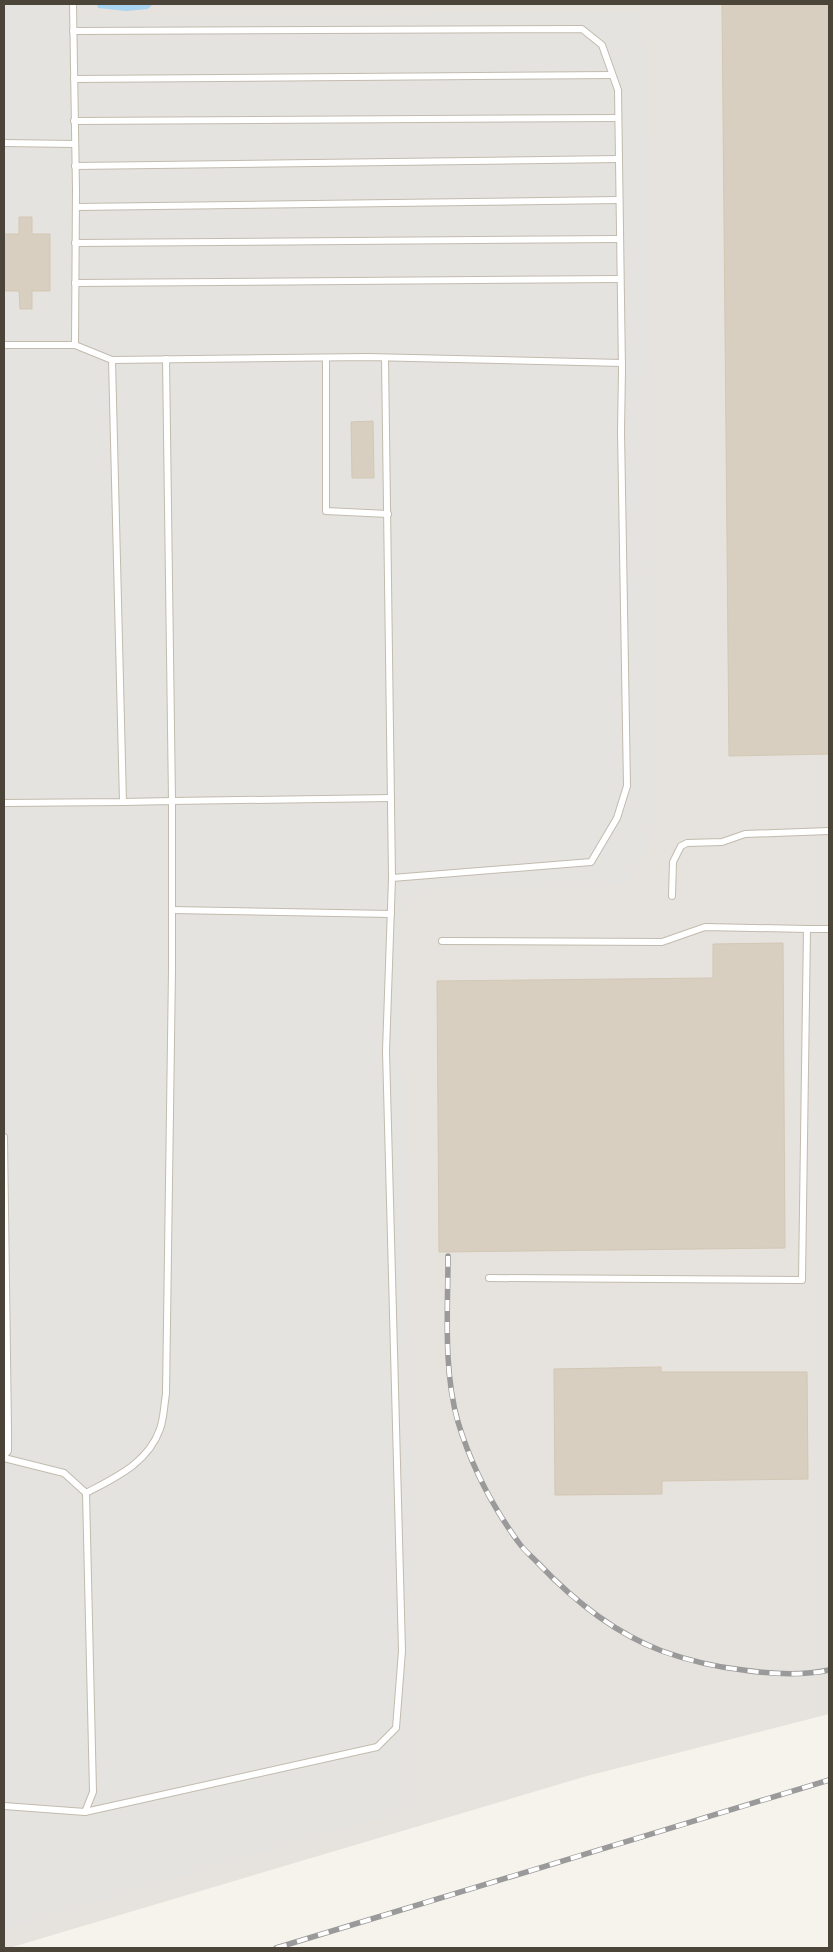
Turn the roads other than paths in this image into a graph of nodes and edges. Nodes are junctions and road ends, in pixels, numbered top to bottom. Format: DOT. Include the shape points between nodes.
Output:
graph roads {
  1 [pos="73,4"];
  2 [pos="73,32"];
  3 [pos="612,75"];
  4 [pos="74,79"];
  5 [pos="618,118"];
  6 [pos="74,121"];
  7 [pos="4,143"];
  8 [pos="75,144"];
  9 [pos="618,159"];
  10 [pos="75,166"];
  11 [pos="619,200"];
  12 [pos="76,207"];
  13 [pos="619,239"];
  14 [pos="75,243"];
  15 [pos="620,279"];
  16 [pos="75,283"];
  17 [pos="4,345"];
  18 [pos="75,345"];
  19 [pos="326,358"];
  20 [pos="385,358"];
  21 [pos="166,359"];
  22 [pos="112,360"];
  23 [pos="622,363"];
  24 [pos="388,514"];
  25 [pos="391,798"];
  26 [pos="172,801"];
  27 [pos="123,802"];
  28 [pos="4,803"];
  29 [pos="829,831"];
  30 [pos="392,878"];
  31 [pos="672,896"];
  32 [pos="172,910"];
  33 [pos="391,914"];
  34 [pos="807,929"];
  35 [pos="829,929"];
  36 [pos="442,941"];
  37 [pos="4,1137"];
  38 [pos="4,1171"];
  39 [pos="489,1278"];
  40 [pos="4,1457"];
  41 [pos="86,1493"];
  42 [pos="4,1806"];
  43 [pos="85,1812"];
  1 -- 2 [label="lane"];
  2 -- 3 [label="lane" via="582,29 602,45"];
  2 -- 4 [label="lane"];
  3 -- 4 [label="lane"];
  3 -- 5 [label="lane" via="618,90"];
  4 -- 6 [label="lane"];
  5 -- 6 [label="lane"];
  5 -- 9 [label="lane"];
  6 -- 8 [label="lane"];
  7 -- 8 [label="lane"];
  8 -- 10 [label="lane"];
  9 -- 10 [label="lane"];
  9 -- 11 [label="lane"];
  10 -- 12 [label="lane"];
  11 -- 12 [label="lane"];
  11 -- 13 [label="lane"];
  12 -- 14 [label="lane"];
  13 -- 14 [label="lane"];
  13 -- 15 [label="lane"];
  14 -- 16 [label="lane"];
  15 -- 16 [label="lane"];
  15 -- 23 [label="lane"];
  16 -- 18 [label="lane"];
  17 -- 18 [label="lane"];
  18 -- 22 [label="lane"];
  19 -- 20 [label="lane"];
  19 -- 21 [label="lane"];
  19 -- 24 [label="lane" via="326,511"];
  20 -- 23 [label="lane"];
  20 -- 24 [label="lane"];
  21 -- 22 [label="lane"];
  21 -- 26 [label="lane"];
  22 -- 27 [label="lane"];
  23 -- 30 [label="lane" via="627,786 617,818 591,862"];
  24 -- 25 [label="lane"];
  25 -- 26 [label="lane"];
  25 -- 30 [label="lane"];
  26 -- 27 [label="lane"];
  26 -- 32 [label="lane"];
  27 -- 28 [label="lane"];
  29 -- 31 [label="lane" via="744,834 722,842 687,843 681,846 673,862"];
  30 -- 33 [label="lane"];
  32 -- 33 [label="lane"];
  32 -- 41 [label="lane" via="166,1394 160,1429 145,1456 130,1469"];
  33 -- 43 [label="lane" via="386,1051 402,1651 396,1728 377,1747"];
  34 -- 35 [label="lane"];
  34 -- 36 [label="lane" via="705,927 662,942"];
  34 -- 39 [label="lane" via="802,1280"];
  37 -- 38 [label="lane"];
  38 -- 40 [label="lane" via="8,1428 8,1451"];
  40 -- 41 [label="lane" via="64,1473"];
  41 -- 43 [label="lane" via="93,1792"];
  42 -- 43 [label="lane"];
}
